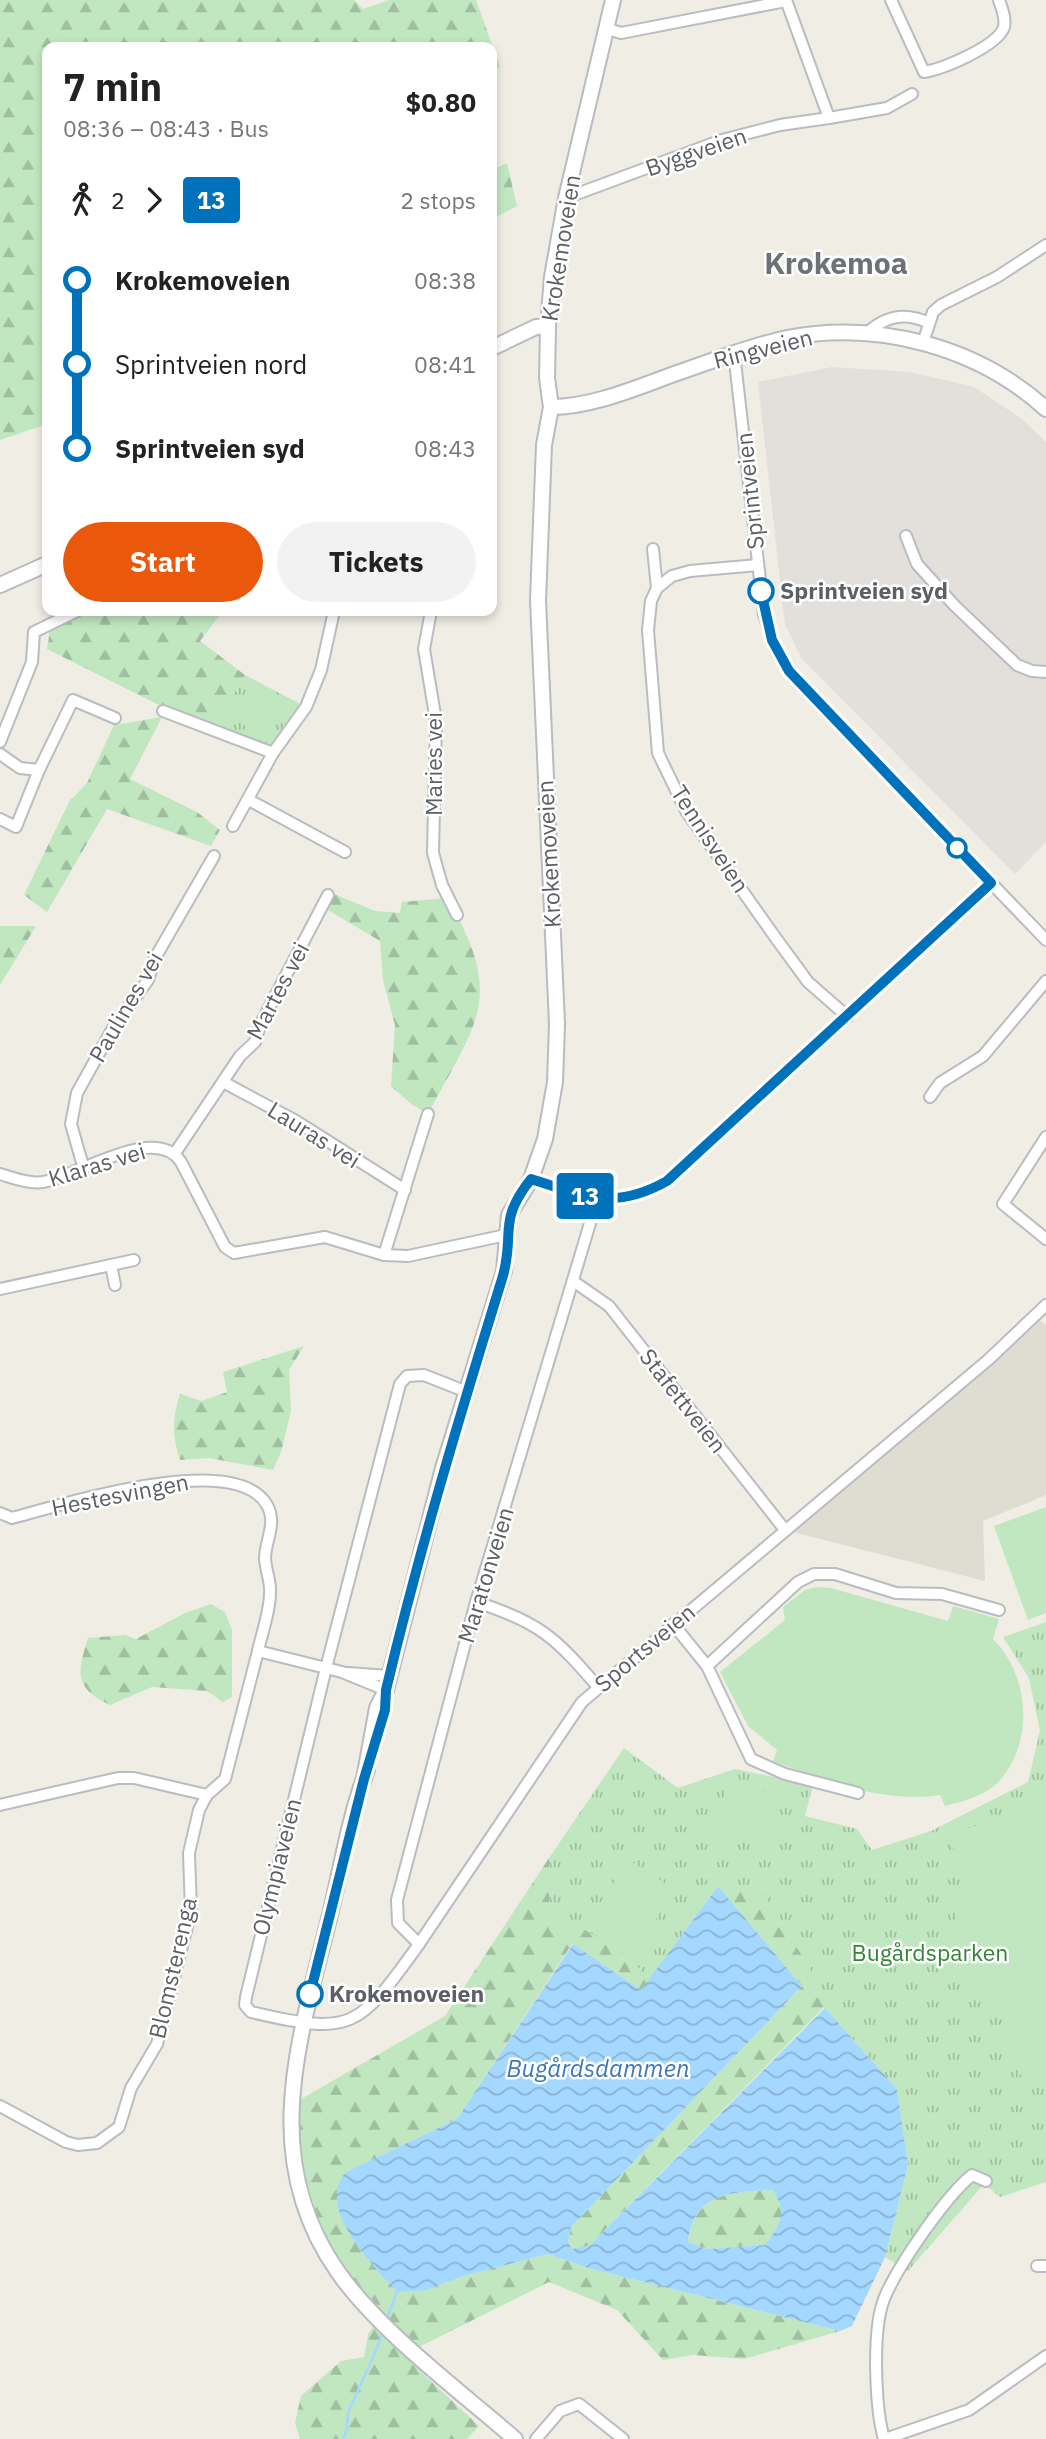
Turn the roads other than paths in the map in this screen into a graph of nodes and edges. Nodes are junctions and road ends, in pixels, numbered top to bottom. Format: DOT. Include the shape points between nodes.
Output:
graph roads {
  1 [pos="613,0"];
  2 [pos="786,0"];
  3 [pos="891,0"];
  4 [pos="999,0"];
  5 [pos="608,29"];
  6 [pos="912,94"];
  7 [pos="829,118"];
  8 [pos="566,198"];
  9 [pos="1046,245"];
  10 [pos="929,323"];
  11 [pos="548,326"];
  12 [pos="869,332"];
  13 [pos="923,344"];
  14 [pos="497,346"];
  15 [pos="734,353"];
  16 [pos="551,407"];
  17 [pos="1046,410"];
  18 [pos="906,536"];
  19 [pos="653,549"];
  20 [pos="758,565"];
  21 [pos="42,566"];
  22 [pos="0,585"];
  23 [pos="657,588"];
  24 [pos="67,616"];
  25 [pos="333,616"];
  26 [pos="430,616"];
  27 [pos="1046,672"];
  28 [pos="163,711"];
  29 [pos="115,718"];
  30 [pos="0,742"];
  31 [pos="273,753"];
  32 [pos="0,754"];
  33 [pos="38,770"];
  34 [pos="248,800"];
  35 [pos="0,820"];
  36 [pos="233,826"];
  37 [pos="345,852"];
  38 [pos="214,856"];
  39 [pos="991,883"];
  40 [pos="328,895"];
  41 [pos="457,915"];
  42 [pos="1046,940"];
  43 [pos="1046,981"];
  44 [pos="848,1017"];
  45 [pos="223,1082"];
  46 [pos="930,1097"];
  47 [pos="428,1114"];
  48 [pos="1046,1137"];
  49 [pos="175,1153"];
  50 [pos="83,1166"];
  51 [pos="0,1174"];
  52 [pos="531,1179"];
  53 [pos="405,1190"];
  54 [pos="597,1200"];
  55 [pos="506,1235"];
  56 [pos="1046,1239"];
  57 [pos="384,1255"];
  58 [pos="134,1259"];
  59 [pos="111,1265"];
  60 [pos="573,1281"];
  61 [pos="115,1285"];
  62 [pos="0,1289"];
  63 [pos="1046,1305"];
  64 [pos="467,1392"];
  65 [pos="0,1513"];
  66 [pos="785,1530"];
  67 [pos="476,1602"];
  68 [pos="999,1611"];
  69 [pos="673,1624"];
  70 [pos="258,1651"];
  71 [pos="707,1666"];
  72 [pos="326,1668"];
  73 [pos="387,1683"];
  74 [pos="598,1686"];
  75 [pos="858,1793"];
  76 [pos="207,1795"];
  77 [pos="0,1805"];
  78 [pos="419,1944"];
  79 [pos="303,2024"];
  80 [pos="0,2106"];
  81 [pos="986,2181"];
  82 [pos="1046,2356"];
  83 [pos="515,2439"];
  84 [pos="536,2439"];
  85 [pos="623,2439"];
  86 [pos="884,2439"];
  1 -- 5 [label="main road, Krokemoveien"];
  2 -- 5 [label="street" via="621,33"];
  2 -- 7 [label="street"];
  3 -- 4 [label="street" via="924,72 944,68 998,37 1004,20"];
  5 -- 8 [label="main road, Krokemoveien"];
  6 -- 7 [label="street, Byggveien" via="887,108"];
  7 -- 8 [label="street, Byggveien" via="722,140"];
  8 -- 11 [label="main road, Krokemoveien"];
  9 -- 10 [label="street" via="941,305"];
  10 -- 12 [label="street" via="903,315 885,320"];
  10 -- 13 [label="street"];
  11 -- 14 [label="main road"];
  11 -- 16 [label="main road, Krokemoveien"];
  12 -- 13 [label="main road, Ringveien"];
  12 -- 15 [label="main road, Ringveien" via="789,338"];
  13 -- 17 [label="main road, Ringveien" via="998,374"];
  15 -- 16 [label="main road, Ringveien" via="599,398"];
  15 -- 20 [label="street, Sprintveien"];
  16 -- 52 [label="main road, Krokemoveien" via="544,445 538,600 556,1065 545,1139"];
  18 -- 27 [label="street" via="917,564 955,606 1017,665"];
  19 -- 23 [label="street, Tennisveien"];
  20 -- 23 [label="street" via="690,571 672,576"];
  20 -- 39 [label="street, Sprintveien" via="767,627 783,663"];
  21 -- 22 [label="main road"];
  23 -- 44 [label="street, Tennisveien" via="648,630 658,753 686,811 775,937 808,982"];
  24 -- 30 [label="street" via="34,632 32,662"];
  25 -- 31 [label="street" via="316,686 296,724"];
  26 -- 41 [label="street, Maries vei" via="424,649 436,721 433,853"];
  28 -- 31 [label="street"];
  29 -- 33 [label="street" via="73,700"];
  31 -- 34 [label="street"];
  32 -- 33 [label="street" via="20,768"];
  33 -- 35 [label="street" via="16,827"];
  34 -- 36 [label="street"];
  34 -- 37 [label="street"];
  38 -- 50 [label="street, Paulines vei" via="155,958 148,980 132,998 77,1093 71,1124"];
  39 -- 42 [label="street, Sprintveien"];
  39 -- 44 [label="street"];
  40 -- 45 [label="street, Martes vei" via="255,1042"];
  43 -- 46 [label="street" via="983,1056 940,1083"];
  44 -- 54 [label="street" via="667,1181 645,1194"];
  45 -- 49 [label="street, Martes vei"];
  45 -- 53 [label="street, Lauras vei" via="296,1121"];
  47 -- 53 [label="street"];
  48 -- 56 [label="street" via="1003,1203"];
  49 -- 50 [label="street, Klaras vei" via="147,1148"];
  49 -- 57 [label="street, Klaras vei" via="229,1251 240,1254 325,1237"];
  50 -- 51 [label="street, Klaras vei" via="38,1182"];
  52 -- 54 [label="street"];
  52 -- 55 [label="main road, Krokemoveien" via="514,1201"];
  53 -- 57 [label="street"];
  54 -- 60 [label="street, Maratonveien"];
  55 -- 57 [label="street, Klaras vei" via="408,1256"];
  55 -- 64 [label="main road, Krokemoveien" via="504,1271"];
  58 -- 59 [label="street"];
  59 -- 61 [label="street"];
  59 -- 62 [label="street"];
  60 -- 66 [label="street, Stafettveien" via="608,1306"];
  60 -- 67 [label="street, Maratonveien"];
  63 -- 66 [label="street, Sportsveien" via="988,1360"];
  64 -- 72 [label="street, Olympiaveien" via="417,1374 400,1384"];
  64 -- 73 [label="main road, Krokemoveien"];
  65 -- 70 [label="street, Hestesvingen" via="12,1518 192,1478 253,1491 265,1502 271,1519 265,1553 270,1597"];
  66 -- 69 [label="street, Sportsveien"];
  67 -- 74 [label="street" via="519,1616 550,1635"];
  67 -- 78 [label="street, Maratonveien" via="395,1908 402,1930"];
  68 -- 71 [label="street" via="942,1594 896,1593 835,1574 814,1574 798,1582"];
  69 -- 71 [label="street"];
  69 -- 74 [label="street, Sportsveien"];
  70 -- 72 [label="street"];
  70 -- 76 [label="street, Blomsterenga" via="225,1779"];
  71 -- 75 [label="street" via="751,1759 785,1774"];
  72 -- 73 [label="street"];
  72 -- 79 [label="street, Olympiaveien" via="245,2005 251,2012"];
  73 -- 79 [label="main road, Krokemoveien" via="385,1710"];
  74 -- 78 [label="street, Sportsveien" via="570,1717"];
  76 -- 77 [label="street" via="118,1778"];
  76 -- 80 [label="street, Blomsterenga" via="189,1853 191,1911 157,2044 131,2088 119,2127 97,2143 78,2145"];
  78 -- 79 [label="street, Sportsveien" via="396,1977 352,2020 332,2026"];
  79 -- 83 [label="main road, Krokemoveien" via="292,2078 290,2137 299,2188 319,2240 338,2273 366,2306"];
  81 -- 86 [label="street" via="972,2175 939,2209 884,2300 879,2319 878,2384"];
  82 -- 86 [label="street" via="969,2410"];
  84 -- 85 [label="street" via="560,2411 573,2404 587,2409"];
}
